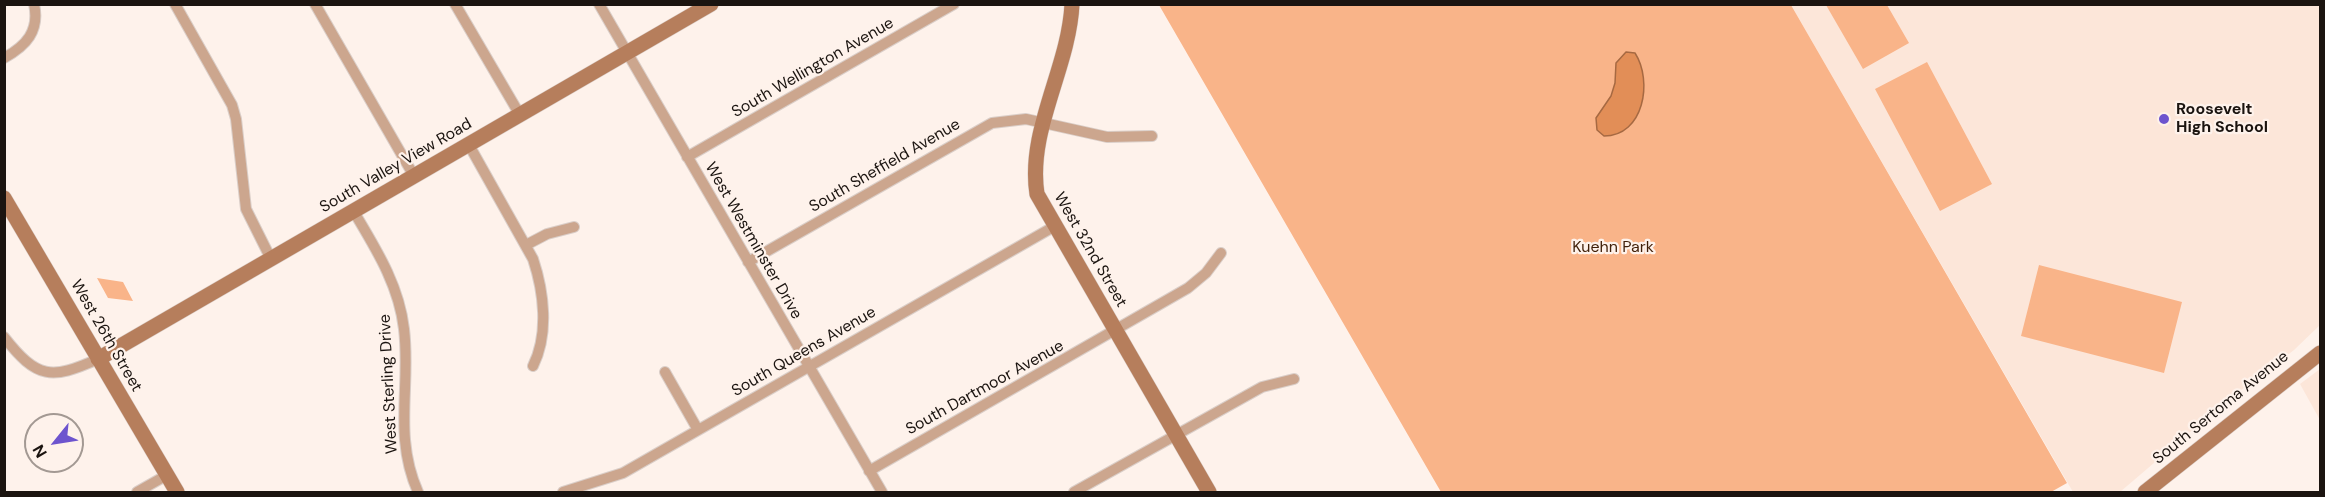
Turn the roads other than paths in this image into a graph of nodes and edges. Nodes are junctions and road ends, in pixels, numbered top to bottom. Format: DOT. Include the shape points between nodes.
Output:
graph roads {
  1 [pos="34,4"];
  2 [pos="175,4"];
  3 [pos="315,4"];
  4 [pos="455,4"];
  5 [pos="599,4"];
  6 [pos="711,4"];
  7 [pos="954,4"];
  8 [pos="1072,4"];
  9 [pos="627,53"];
  10 [pos="4,58"];
  11 [pos="520,115"];
  12 [pos="1044,122"];
  13 [pos="1152,136"];
  14 [pos="469,145"];
  15 [pos="687,157"];
  16 [pos="414,176"];
  17 [pos="4,198"];
  18 [pos="354,212"];
  19 [pos="1055,226"];
  20 [pos="574,227"];
  21 [pos="526,245"];
  22 [pos="1221,253"];
  23 [pos="271,259"];
  24 [pos="748,262"];
  25 [pos="1116,331"];
  26 [pos="4,337"];
  27 [pos="2320,353"];
  28 [pos="98,359"];
  29 [pos="533,366"];
  30 [pos="808,367"];
  31 [pos="665,372"];
  32 [pos="1294,379"];
  33 [pos="698,430"];
  34 [pos="1176,434"];
  35 [pos="869,471"];
  36 [pos="167,475"];
  37 [pos="137,492"];
  38 [pos="177,492"];
  39 [pos="418,492"];
  40 [pos="563,492"];
  41 [pos="882,492"];
  42 [pos="1074,492"];
  43 [pos="1209,492"];
  44 [pos="2145,492"];
  1 -- 10 [label="street" via="36,18 31,37"];
  2 -- 23 [label="street" via="232,105 246,209"];
  3 -- 16 [label="street"];
  4 -- 11 [label="street"];
  5 -- 9 [label="street, West Westminster Drive"];
  6 -- 9 [label="street, South Valley View Road"];
  7 -- 15 [label="street, South Wellington Avenue"];
  8 -- 12 [label="street, West 32nd Street" via="1071,32"];
  9 -- 11 [label="street, South Valley View Road"];
  9 -- 15 [label="street, West Westminster Drive"];
  11 -- 14 [label="street, South Valley View Road"];
  12 -- 13 [label="street, South Sheffield Avenue" via="1107,137"];
  12 -- 19 [label="street, West 32nd Street" via="1035,177 1037,194"];
  12 -- 24 [label="street, South Sheffield Avenue" via="1013,119 980,128"];
  14 -- 16 [label="street, South Valley View Road"];
  14 -- 21 [label="street"];
  15 -- 24 [label="street, West Westminster Drive"];
  16 -- 18 [label="street, South Valley View Road"];
  17 -- 28 [label="street, West 26th Street"];
  18 -- 23 [label="street, South Valley View Road"];
  18 -- 39 [label="street, West Sterling Drive" via="380,257 401,309 405,351 402,431"];
  19 -- 25 [label="street, West 32nd Street"];
  19 -- 30 [label="street, South Queens Avenue"];
  20 -- 21 [label="street"];
  21 -- 29 [label="street" via="538,272 543,306 542,345"];
  22 -- 25 [label="street, South Dartmoor Avenue" via="1188,288"];
  23 -- 28 [label="street, South Valley View Road"];
  24 -- 30 [label="street, West Westminster Drive"];
  25 -- 34 [label="street, West 32nd Street"];
  25 -- 35 [label="street, South Dartmoor Avenue"];
  26 -- 28 [label="street" via="25,362 40,372 67,372"];
  27 -- 44 [label="street, South Sertoma Avenue"];
  28 -- 36 [label="street, West 26th Street"];
  30 -- 33 [label="street, South Queens Avenue"];
  30 -- 35 [label="street, West Westminster Drive"];
  31 -- 33 [label="street"];
  32 -- 34 [label="street" via="1262,387"];
  33 -- 40 [label="street, South Queens Avenue" via="623,473"];
  34 -- 42 [label="street"];
  34 -- 43 [label="street, West 32nd Street"];
  35 -- 41 [label="street, West Westminster Drive"];
  36 -- 37 [label="street"];
  36 -- 38 [label="street, West 26th Street"];
}
